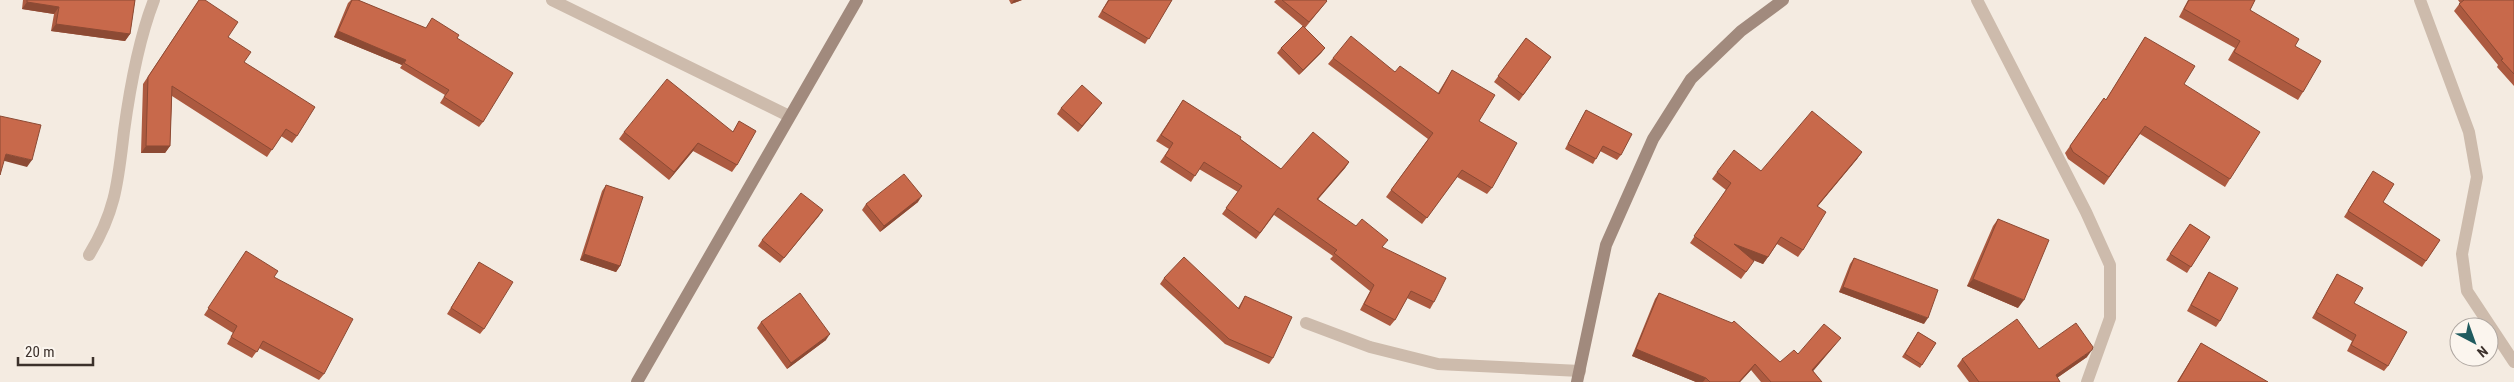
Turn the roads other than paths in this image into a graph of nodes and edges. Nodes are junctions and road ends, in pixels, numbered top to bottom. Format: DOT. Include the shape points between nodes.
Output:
graph roads {
  1 [pos="154,0"];
  2 [pos="552,0"];
  3 [pos="857,0"];
  4 [pos="1783,0"];
  5 [pos="1977,0"];
  6 [pos="2420,0"];
  7 [pos="789,116"];
  8 [pos="89,254"];
  9 [pos="1306,323"];
  10 [pos="2514,362"];
  11 [pos="1578,376"];
  12 [pos="637,382"];
  13 [pos="2087,382"];
  1 -- 8 [label="street" via="145,23 131,87 119,183 103,232"];
  2 -- 7 [label="street"];
  3 -- 7 [label="main road"];
  4 -- 11 [label="main road" via="1741,31 1691,79 1653,139 1606,245"];
  5 -- 13 [label="street" via="2086,212 2110,266 2110,318"];
  6 -- 10 [label="street" via="2469,132 2477,177 2462,254 2467,291"];
  7 -- 12 [label="main road"];
  9 -- 11 [label="street" via="1370,347 1438,364"];
}
